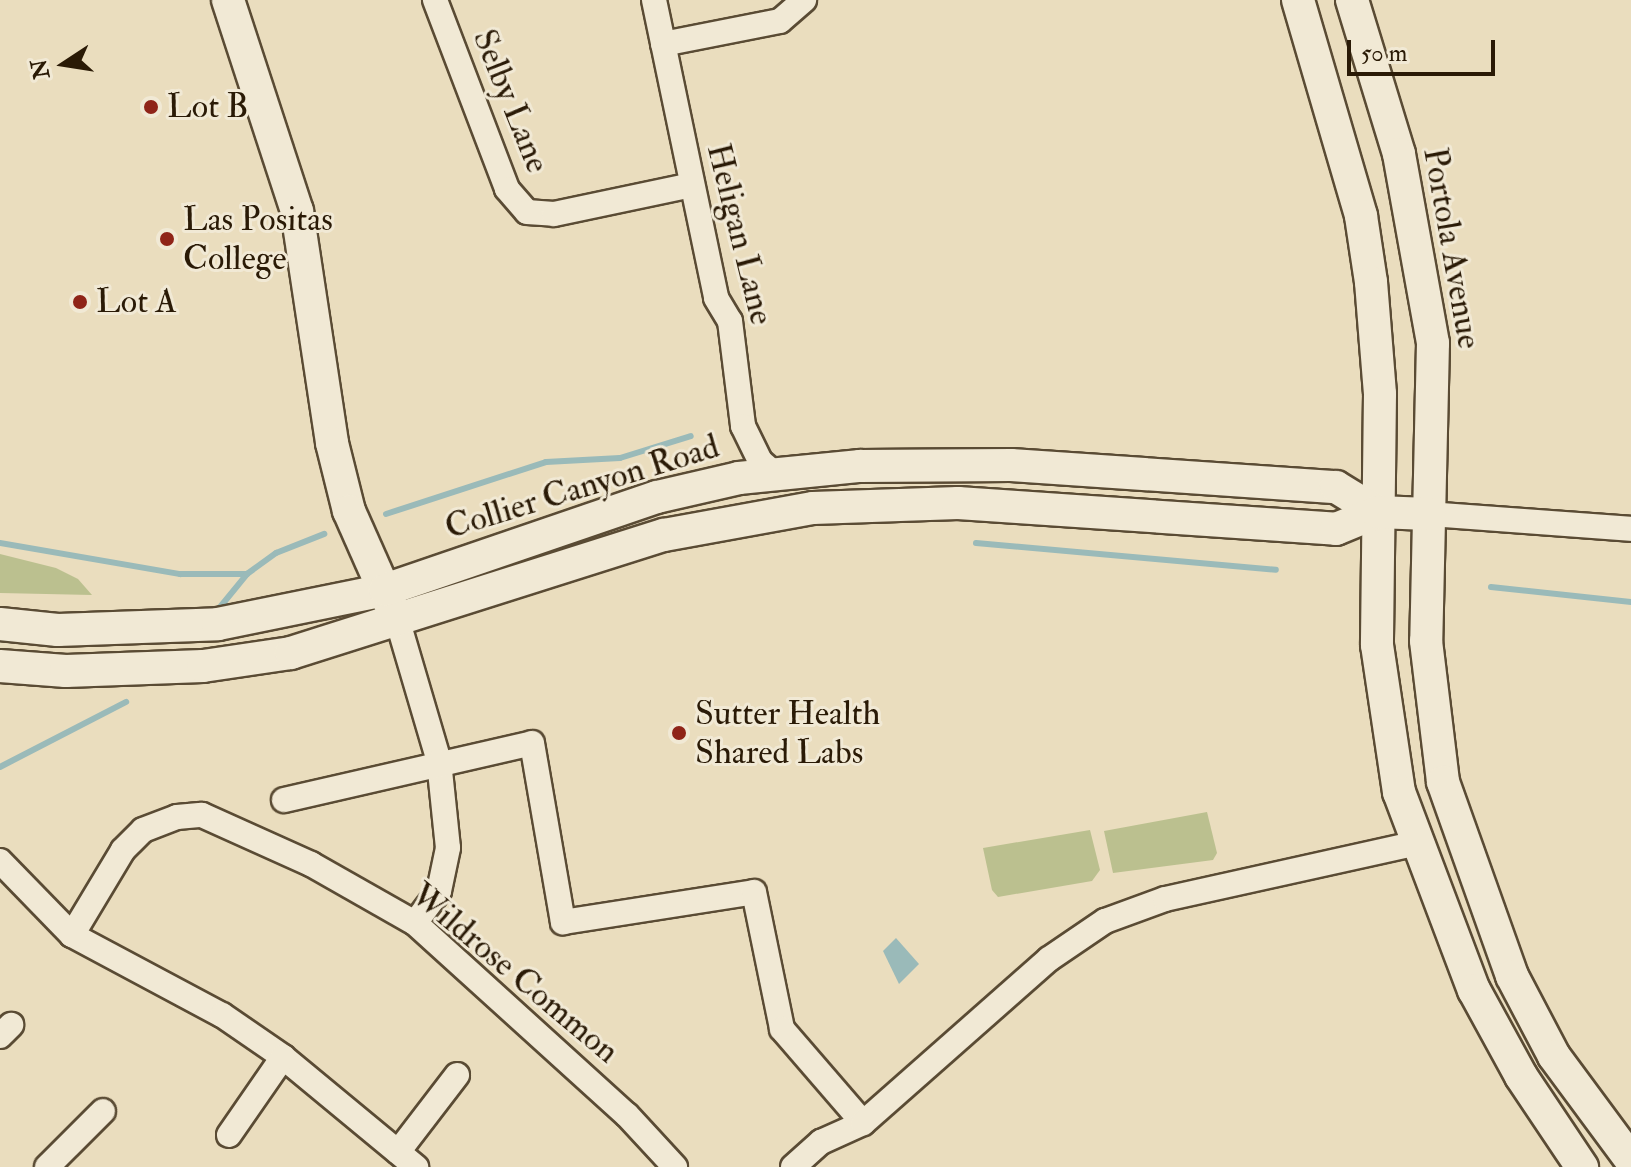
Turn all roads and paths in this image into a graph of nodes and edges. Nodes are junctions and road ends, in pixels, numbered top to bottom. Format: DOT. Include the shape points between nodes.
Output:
graph roads {
  1 [pos="228,0"];
  2 [pos="435,0"];
  3 [pos="654,0"];
  4 [pos="1298,0"];
  5 [pos="1352,0"];
  6 [pos="803,3"];
  7 [pos="663,44"];
  8 [pos="692,185"];
  9 [pos="775,474"];
  10 [pos="1377,512"];
  11 [pos="1429,514"];
  12 [pos="1631,529"];
  13 [pos="385,590"];
  14 [pos="398,622"];
  15 [pos="0,624"];
  16 [pos="0,666"];
  17 [pos="439,761"];
  18 [pos="284,800"];
  19 [pos="1414,844"];
  20 [pos="0,861"];
  21 [pos="415,923"];
  22 [pos="72,935"];
  23 [pos="283,1057"];
  24 [pos="457,1075"];
  25 [pos="103,1111"];
  26 [pos="863,1123"];
  27 [pos="229,1135"];
  28 [pos="407,1160"];
  29 [pos="1631,1160"];
  30 [pos="47,1167"];
  31 [pos="675,1167"];
  32 [pos="793,1167"];
  33 [pos="1582,1167"];
  1 -- 13 [label="street" via="297,211 332,443 349,511"];
  2 -- 8 [label="street, Selby Lane" via="507,189 518,205 538,216"];
  3 -- 7 [label="street, Heligan Lane"];
  4 -- 10 [label="street" via="1361,216 1378,348"];
  5 -- 11 [label="street, Portola Avenue" via="1399,154 1423,273 1435,399"];
  6 -- 7 [label="street" via="780,21"];
  7 -- 8 [label="street, Heligan Lane"];
  8 -- 9 [label="street, Heligan Lane" via="716,298 730,321 748,444"];
  9 -- 10 [label="street, Collier Canyon Road" via="908,463 1011,465 1336,487"];
  9 -- 13 [label="street, Collier Canyon Road" via="657,497"];
  10 -- 11 [label="street, Collier Canyon Road"];
  10 -- 14 [label="street, Collier Canyon Road" via="1336,529 958,503 813,508 664,535"];
  10 -- 19 [label="street" via="1381,693"];
  11 -- 12 [label="street, Collier Canyon Road"];
  11 -- 29 [label="street, Portola Avenue" via="1428,687 1458,833 1491,925 1535,1020 1588,1105"];
  13 -- 14 [label="street"];
  13 -- 15 [label="street, Collier Canyon Road" via="218,624 58,630"];
  14 -- 16 [label="street, Collier Canyon Road" via="291,653 203,666 66,671"];
  14 -- 17 [label="street"];
  17 -- 18 [label="street"];
  17 -- 21 [label="street" via="448,848 439,891"];
  17 -- 26 [label="street" via="532,743 563,922 754,892 782,1029"];
  19 -- 26 [label="street" via="1165,899 1105,921 1049,959"];
  19 -- 33 [label="street" via="1474,990 1521,1076"];
  20 -- 22 [label="street"];
  21 -- 22 [label="street, Wildrose Common" via="311,864 202,815 177,817 143,830 123,850"];
  21 -- 31 [label="street, Wildrose Common" via="627,1115"];
  22 -- 23 [label="street" via="222,1015"];
  23 -- 27 [label="street"];
  23 -- 28 [label="street"];
  24 -- 28 [label="street"];
  25 -- 30 [label="street"];
  26 -- 32 [label="street" via="821,1142"];
}
